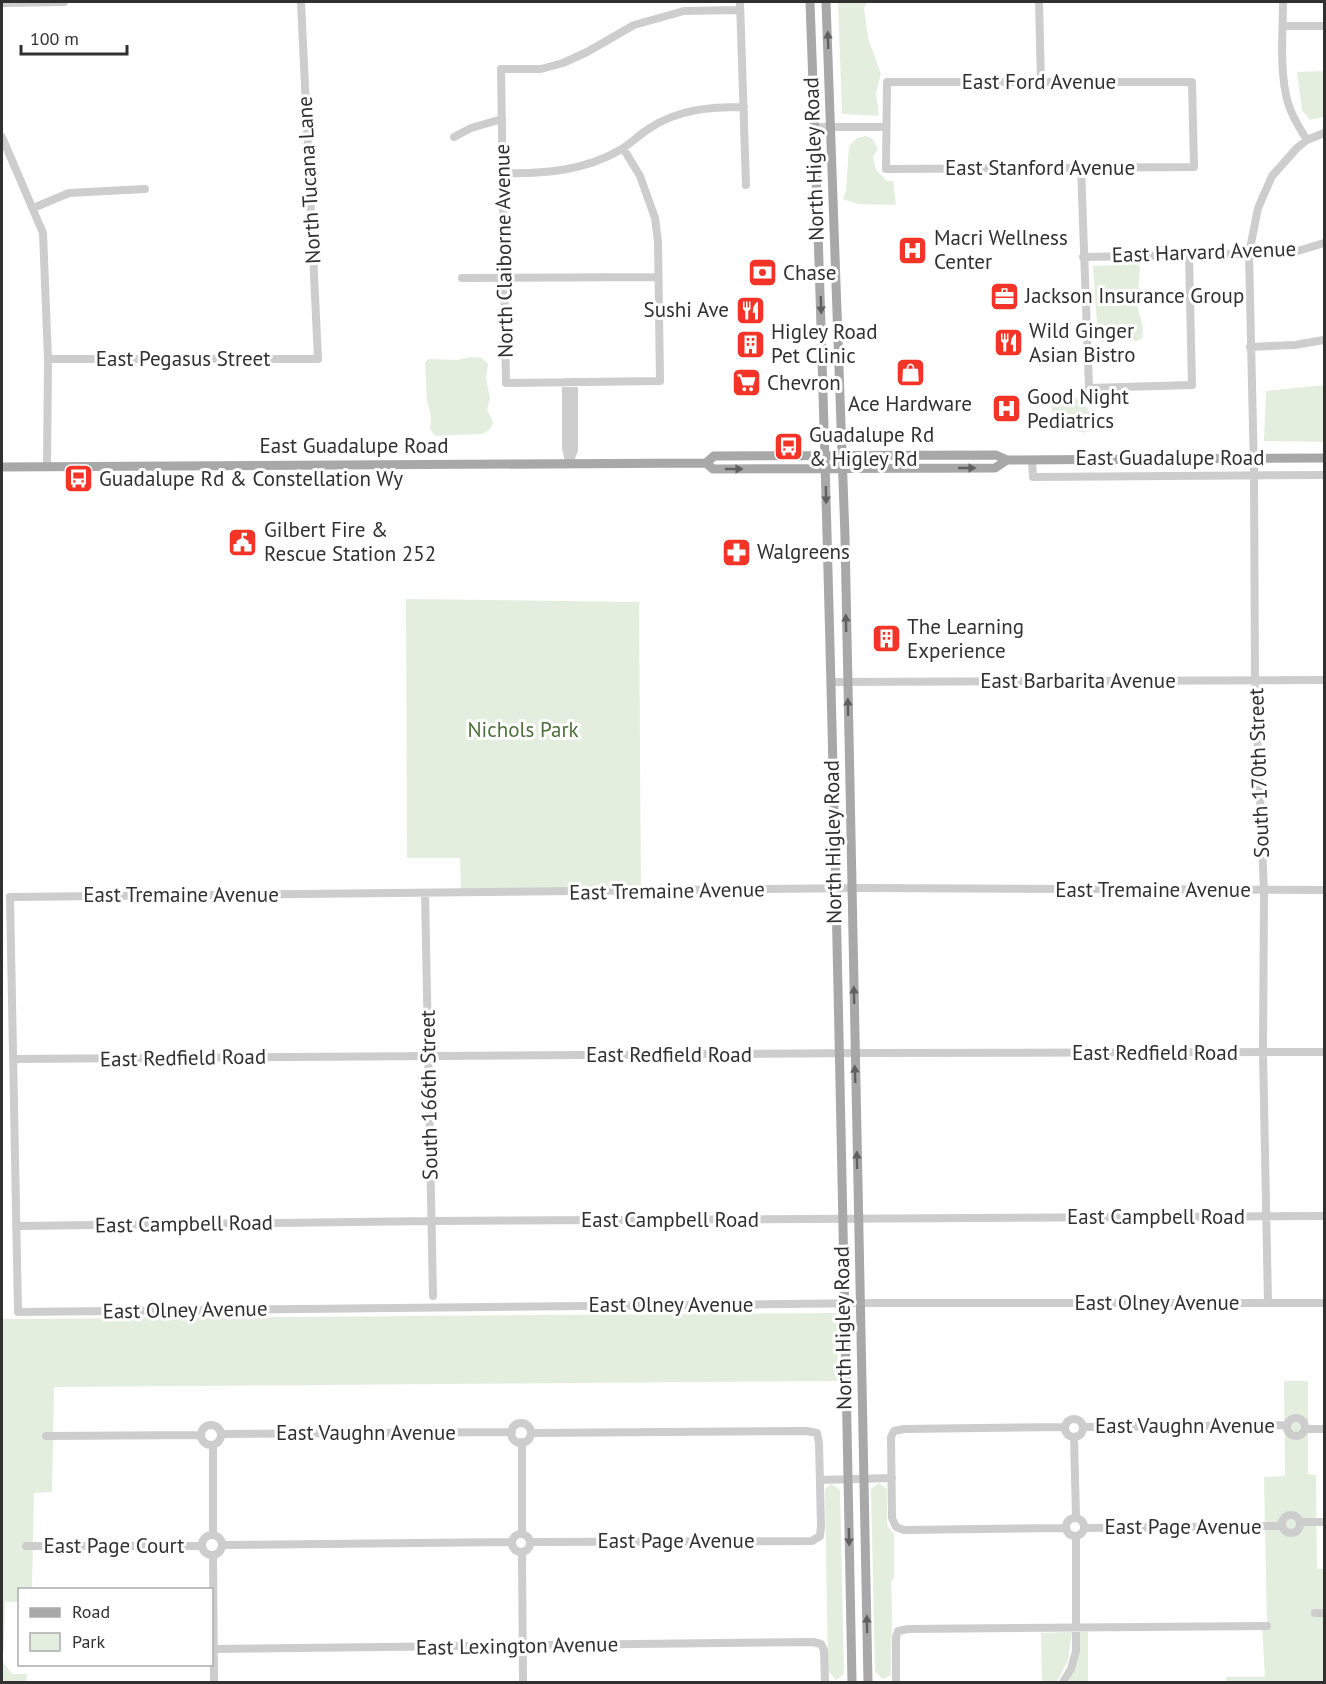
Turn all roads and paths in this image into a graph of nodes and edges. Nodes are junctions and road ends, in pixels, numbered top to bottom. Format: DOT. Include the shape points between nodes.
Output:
graph roads {
  1 [pos="64,2"];
  2 [pos="301,2"];
  3 [pos="810,2"];
  4 [pos="826,2"];
  5 [pos="1039,2"];
  6 [pos="1283,2"];
  7 [pos="2,3"];
  8 [pos="740,6"];
  9 [pos="1283,26"];
  10 [pos="1324,26"];
  11 [pos="1041,82"];
  12 [pos="744,106"];
  13 [pos="502,119"];
  14 [pos="814,127"];
  15 [pos="831,127"];
  16 [pos="886,127"];
  17 [pos="1324,133"];
  18 [pos="2,137"];
  19 [pos="454,137"];
  20 [pos="1307,140"];
  21 [pos="623,148"];
  22 [pos="1081,167"];
  23 [pos="1194,167"];
  24 [pos="502,173"];
  25 [pos="746,184"];
  26 [pos="145,189"];
  27 [pos="33,208"];
  28 [pos="1324,243"];
  29 [pos="835,246"];
  30 [pos="819,247"];
  31 [pos="1249,254"];
  32 [pos="1188,255"];
  33 [pos="1083,257"];
  34 [pos="658,277"];
  35 [pos="462,278"];
  36 [pos="504,278"];
  37 [pos="1324,340"];
  38 [pos="1250,346"];
  39 [pos="48,359"];
  40 [pos="318,359"];
  41 [pos="570,382"];
  42 [pos="824,455"];
  43 [pos="843,455"];
  44 [pos="1254,458"];
  45 [pos="1324,458"];
  46 [pos="1007,460"];
  47 [pos="1032,460"];
  48 [pos="569,463"];
  49 [pos="706,463"];
  50 [pos="47,466"];
  51 [pos="2,467"];
  52 [pos="824,469"];
  53 [pos="843,469"];
  54 [pos="1254,475"];
  55 [pos="1324,475"];
  56 [pos="1324,680"];
  57 [pos="847,681"];
  58 [pos="1255,681"];
  59 [pos="831,682"];
  60 [pos="852,889"];
  61 [pos="835,890"];
  62 [pos="1324,890"];
  63 [pos="1264,891"];
  64 [pos="425,893"];
  65 [pos="1324,1052"];
  66 [pos="855,1053"];
  67 [pos="1263,1053"];
  68 [pos="838,1054"];
  69 [pos="428,1055"];
  70 [pos="13,1059"];
  71 [pos="1268,1216"];
  72 [pos="1324,1216"];
  73 [pos="842,1218"];
  74 [pos="859,1218"];
  75 [pos="432,1221"];
  76 [pos="16,1226"];
  77 [pos="433,1296"];
  78 [pos="1269,1303"];
  79 [pos="1324,1303"];
  80 [pos="844,1304"];
  81 [pos="861,1304"];
  82 [pos="1287,1425"];
  83 [pos="1065,1427"];
  84 [pos="1083,1427"];
  85 [pos="1305,1429"];
  86 [pos="1324,1429"];
  87 [pos="512,1432"];
  88 [pos="531,1433"];
  89 [pos="221,1434"];
  90 [pos="201,1435"];
  91 [pos="46,1436"];
  92 [pos="1074,1437"];
  93 [pos="522,1442"];
  94 [pos="213,1445"];
  95 [pos="892,1478"];
  96 [pos="847,1479"];
  97 [pos="864,1479"];
  98 [pos="820,1480"];
  99 [pos="1076,1518"];
  100 [pos="1300,1522"];
  101 [pos="1324,1522"];
  102 [pos="1282,1526"];
  103 [pos="1066,1528"];
  104 [pos="1084,1528"];
  105 [pos="522,1533"];
  106 [pos="213,1535"];
  107 [pos="1076,1537"];
  108 [pos="512,1542"];
  109 [pos="531,1542"];
  110 [pos="222,1545"];
  111 [pos="27,1546"];
  112 [pos="201,1546"];
  113 [pos="522,1552"];
  114 [pos="213,1555"];
  115 [pos="213,1588"];
  116 [pos="1315,1613"];
  117 [pos="1324,1613"];
  118 [pos="1267,1626"];
  119 [pos="1076,1628"];
  120 [pos="523,1647"];
  121 [pos="213,1649"];
  122 [pos="213,1666"];
  123 [pos="214,1683"];
  124 [pos="523,1683"];
  125 [pos="825,1683"];
  126 [pos="852,1683"];
  127 [pos="868,1683"];
  128 [pos="896,1683"];
  129 [pos="1063,1683"];
  1 -- 7 [label="street"];
  2 -- 40 [label="street, North Tucana Lane"];
  3 -- 14 [label="main road, North Higley Road"];
  15 -- 4 [label="main road, North Higley Road, one-way"];
  5 -- 11 [label="street"];
  6 -- 9 [label="street"];
  8 -- 12 [label="street"];
  8 -- 13 [label="street, North Claiborne Avenue" via="676,13 634,25 587,52 541,69 501,69"];
  9 -- 10 [label="street"];
  9 -- 20 [label="street" via="1288,104"];
  11 -- 16 [label="street, East Ford Avenue" via="887,82"];
  11 -- 23 [label="street, East Ford Avenue" via="1192,82"];
  12 -- 21 [label="street" via="712,106 671,117"];
  12 -- 25 [label="street"];
  13 -- 19 [label="street, North Claiborne Avenue"];
  13 -- 24 [label="street, North Claiborne Avenue"];
  14 -- 15 [label="street"];
  14 -- 30 [label="main road, North Higley Road"];
  15 -- 16 [label="street"];
  15 -- 29 [label="main road, North Higley Road"];
  16 -- 22 [label="street, East Stanford Avenue" via="886,169"];
  17 -- 20 [label="street"];
  18 -- 27 [label="street"];
  20 -- 31 [label="street, South 170th Street" via="1266,185 1254,221"];
  21 -- 24 [label="street" via="562,170"];
  21 -- 34 [label="street" via="640,176 655,218"];
  22 -- 23 [label="street, East Stanford Avenue"];
  22 -- 33 [label="street"];
  24 -- 36 [label="street, North Claiborne Avenue"];
  26 -- 27 [label="street" via="69,193"];
  27 -- 39 [label="street" via="43,233"];
  28 -- 31 [label="street, East Harvard Avenue" via="1291,253"];
  29 -- 30 [label="main road"];
  29 -- 43 [label="main road, North Higley Road"];
  30 -- 42 [label="main road, North Higley Road, one-way"];
  31 -- 32 [label="street, East Harvard Avenue"];
  31 -- 38 [label="street, South 170th Street"];
  32 -- 33 [label="street, East Harvard Avenue"];
  32 -- 33 [label="street" via="1192,385 1089,388"];
  34 -- 36 [label="street"];
  34 -- 41 [label="street" via="660,381"];
  35 -- 36 [label="street"];
  36 -- 41 [label="street, North Claiborne Avenue" via="506,383"];
  37 -- 38 [label="street"];
  38 -- 44 [label="street, South 170th Street"];
  39 -- 40 [label="street, East Pegasus Street"];
  39 -- 50 [label="street"];
  41 -- 48 [label="street" via="566,448"];
  42 -- 43 [label="main road, East Guadalupe Road"];
  42 -- 49 [label="main road, East Guadalupe Road" via="714,456"];
  42 -- 52 [label="main road, North Higley Road"];
  43 -- 46 [label="main road, East Guadalupe Road" via="996,455"];
  43 -- 53 [label="main road, North Higley Road"];
  44 -- 45 [label="main road, East Guadalupe Road"];
  44 -- 47 [label="main road, East Guadalupe Road"];
  44 -- 54 [label="street, South 170th Street"];
  46 -- 47 [label="main road, East Guadalupe Road"];
  53 -- 46 [label="main road, East Guadalupe Road, one-way" via="995,468"];
  47 -- 54 [label="street, East Guadalupe Road" via="1033,477"];
  48 -- 49 [label="main road, East Guadalupe Road"];
  48 -- 50 [label="main road, East Guadalupe Road"];
  49 -- 52 [label="main road, East Guadalupe Road, one-way" via="713,469"];
  50 -- 51 [label="main road, East Guadalupe Road"];
  52 -- 53 [label="main road, East Guadalupe Road"];
  52 -- 59 [label="main road, North Higley Road, one-way"];
  57 -- 53 [label="main road, North Higley Road, one-way"];
  54 -- 55 [label="street, East Guadalupe Road"];
  54 -- 58 [label="street, South 170th Street"];
  56 -- 58 [label="street, East Barbarita Avenue"];
  57 -- 58 [label="street, East Barbarita Avenue"];
  57 -- 59 [label="street, East Barbarita Avenue"];
  60 -- 57 [label="main road, North Higley Road, one-way"];
  58 -- 63 [label="street, South 170th Street"];
  59 -- 61 [label="main road, North Higley Road"];
  60 -- 61 [label="street, East Tremaine Avenue"];
  60 -- 63 [label="street, East Tremaine Avenue"];
  66 -- 60 [label="main road, North Higley Road, one-way"];
  61 -- 64 [label="street, East Tremaine Avenue"];
  61 -- 68 [label="main road, North Higley Road"];
  62 -- 63 [label="street, East Tremaine Avenue"];
  63 -- 67 [label="street, South 170th Street"];
  64 -- 69 [label="street, South 166th Street"];
  64 -- 70 [label="street, East Tremaine Avenue" via="10,897"];
  65 -- 67 [label="street, East Redfield Road"];
  66 -- 67 [label="street, East Redfield Road"];
  66 -- 68 [label="street, East Redfield Road"];
  74 -- 66 [label="main road, North Higley Road, one-way"];
  67 -- 71 [label="street, South 170th Street"];
  68 -- 69 [label="street, East Redfield Road"];
  68 -- 73 [label="main road, North Higley Road"];
  69 -- 70 [label="street, East Redfield Road"];
  69 -- 75 [label="street, South 166th Street"];
  70 -- 76 [label="street"];
  71 -- 72 [label="street, East Campbell Road"];
  71 -- 74 [label="street, East Campbell Road"];
  71 -- 78 [label="street, South 170th Street"];
  73 -- 74 [label="street, East Campbell Road"];
  73 -- 75 [label="street, East Campbell Road"];
  73 -- 80 [label="main road, North Higley Road"];
  74 -- 81 [label="main road, North Higley Road"];
  75 -- 76 [label="street, East Campbell Road"];
  75 -- 77 [label="street, South 166th Street"];
  76 -- 80 [label="street, East Olney Avenue" via="18,1312"];
  78 -- 79 [label="street, East Olney Avenue"];
  78 -- 81 [label="street, East Olney Avenue"];
  80 -- 81 [label="street, East Olney Avenue"];
  80 -- 96 [label="main road, North Higley Road"];
  81 -- 97 [label="main road, North Higley Road"];
  82 -- 84 [label="street, East Vaughn Avenue"];
  82 -- 85 [label="street" via="1297,1418 1304,1422"];
  82 -- 85 [label="street" via="1289,1433 1295,1436"];
  83 -- 84 [label="street" via="1074,1419"];
  83 -- 92 [label="street" via="1068,1435"];
  83 -- 95 [label="street, East Vaughn Avenue" via="894,1431"];
  84 -- 92 [label="street" via="1080,1435"];
  85 -- 86 [label="street, East Vaughn Avenue"];
  87 -- 88 [label="street, East Vaughn Avenue" via="514,1426 523,1424"];
  87 -- 89 [label="street, East Vaughn Avenue"];
  87 -- 93 [label="street" via="514,1440"];
  88 -- 93 [label="street"];
  88 -- 98 [label="street, East Vaughn Avenue" via="807,1431 817,1433"];
  89 -- 90 [label="street, East Vaughn Avenue" via="212,1425 203,1429"];
  89 -- 94 [label="street"];
  90 -- 91 [label="street"];
  90 -- 94 [label="street" via="204,1443"];
  92 -- 99 [label="street"];
  93 -- 105 [label="street"];
  94 -- 106 [label="street"];
  95 -- 97 [label="street"];
  95 -- 103 [label="street" via="892,1518 896,1527 904,1530"];
  96 -- 97 [label="street"];
  96 -- 98 [label="street"];
  96 -- 126 [label="main road, North Higley Road, one-way"];
  127 -- 97 [label="main road, North Higley Road, one-way"];
  98 -- 109 [label="street, East Page Avenue" via="820,1536 813,1541"];
  99 -- 103 [label="street" via="1069,1520"];
  99 -- 104 [label="street"];
  100 -- 101 [label="street"];
  100 -- 102 [label="street" via="1293,1533"];
  100 -- 102 [label="street" via="1290,1515 1284,1518"];
  102 -- 104 [label="street, East Page Avenue"];
  103 -- 107 [label="street"];
  104 -- 107 [label="street"];
  105 -- 108 [label="street"];
  105 -- 109 [label="street"];
  106 -- 110 [label="street"];
  106 -- 112 [label="street" via="205,1538"];
  107 -- 119 [label="street"];
  108 -- 110 [label="street"];
  108 -- 113 [label="street"];
  109 -- 113 [label="street"];
  110 -- 114 [label="street"];
  111 -- 112 [label="street, East Page Court"];
  112 -- 114 [label="street" via="206,1554"];
  113 -- 120 [label="street"];
  114 -- 115 [label="street"];
  116 -- 117 [label="street"];
  118 -- 119 [label="street"];
  119 -- 128 [label="street" via="898,1631"];
  119 -- 129 [label="street" via="1076,1651"];
  120 -- 121 [label="street, East Lexington Avenue"];
  120 -- 124 [label="street"];
  120 -- 125 [label="street, East Lexington Avenue" via="813,1642 821,1644 824,1650"];
  122 -- 123 [label="street"];
}
